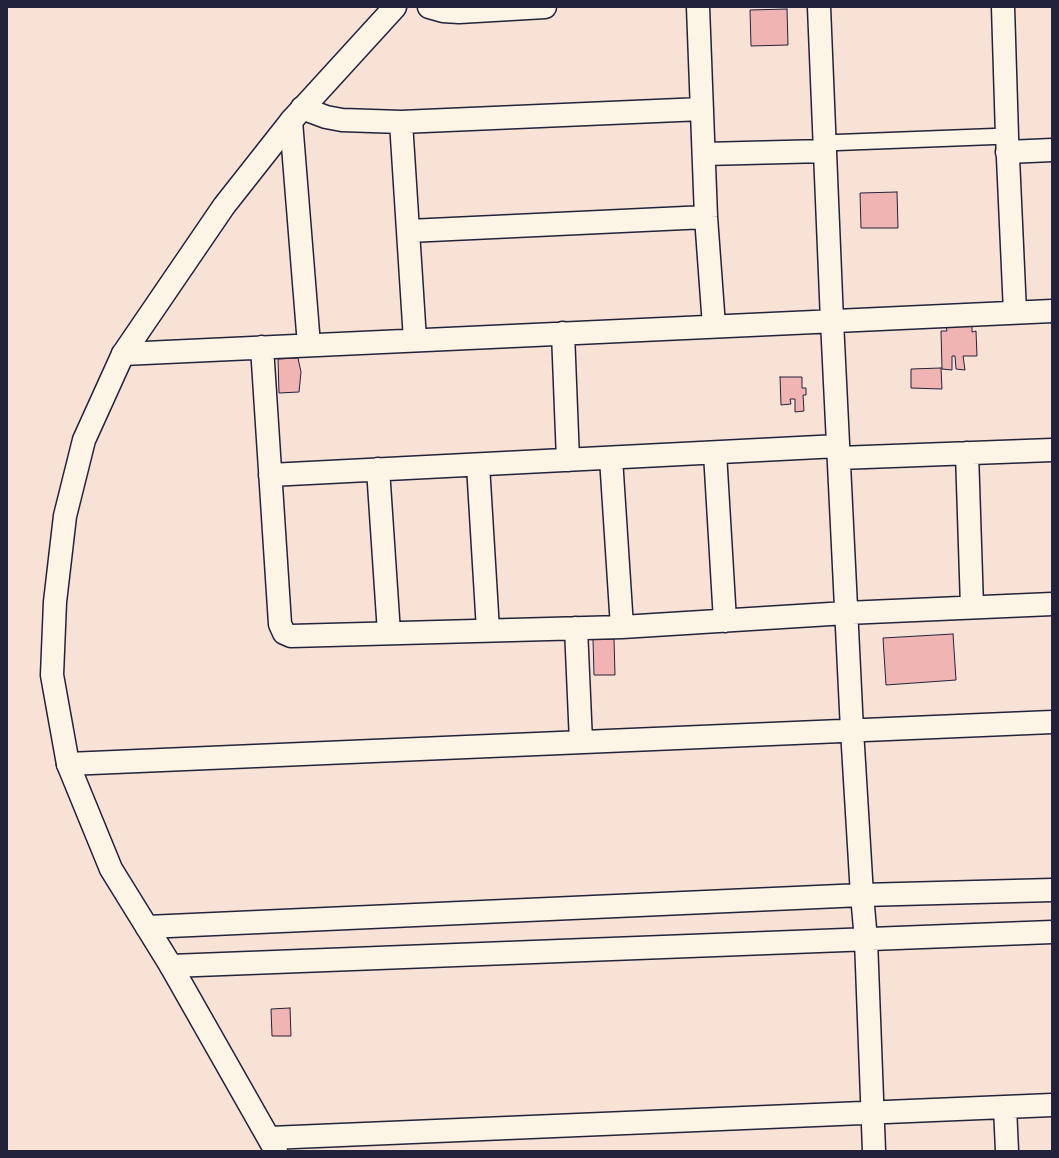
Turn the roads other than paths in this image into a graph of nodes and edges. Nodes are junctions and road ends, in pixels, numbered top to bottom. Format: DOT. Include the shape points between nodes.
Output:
graph roads {
  1 [pos="395,7"];
  2 [pos="429,7"];
  3 [pos="545,7"];
  4 [pos="698,7"];
  5 [pos="819,7"];
  6 [pos="1004,7"];
  7 [pos="702,110"];
  8 [pos="297,114"];
  9 [pos="401,122"];
  10 [pos="1007,144"];
  11 [pos="825,147"];
  12 [pos="1052,150"];
  13 [pos="704,154"];
  14 [pos="706,217"];
  15 [pos="409,231"];
  16 [pos="1052,311"];
  17 [pos="1015,312"];
  18 [pos="832,321"];
  19 [pos="714,326"];
  20 [pos="563,333"];
  21 [pos="415,340"];
  22 [pos="309,345"];
  23 [pos="262,347"];
  24 [pos="123,354"];
  25 [pos="1052,450"];
  26 [pos="838,452"];
  27 [pos="715,453"];
  28 [pos="967,453"];
  29 [pos="611,458"];
  30 [pos="568,460"];
  31 [pos="478,465"];
  32 [pos="378,469"];
  33 [pos="270,475"];
  34 [pos="1052,604"];
  35 [pos="972,607"];
  36 [pos="846,613"];
  37 [pos="725,621"];
  38 [pos="622,627"];
  39 [pos="576,628"];
  40 [pos="488,630"];
  41 [pos="389,633"];
  42 [pos="1052,722"];
  43 [pos="852,730"];
  44 [pos="581,742"];
  45 [pos="68,764"];
  46 [pos="1052,890"];
  47 [pos="862,895"];
  48 [pos="147,927"];
  49 [pos="1052,932"];
  50 [pos="866,940"];
  51 [pos="171,966"];
  52 [pos="1052,1105"];
  53 [pos="1005,1107"];
  54 [pos="873,1113"];
  55 [pos="273,1144"];
  56 [pos="874,1151"];
  57 [pos="1006,1151"];
  1 -- 8 [label="street"];
  2 -- 3 [label="street" via="460,12"];
  4 -- 7 [label="street"];
  5 -- 11 [label="street"];
  6 -- 10 [label="street"];
  7 -- 9 [label="street"];
  7 -- 13 [label="street"];
  8 -- 9 [label="street" via="342,120"];
  8 -- 22 [label="street"];
  8 -- 24 [label="street" via="224,206"];
  9 -- 15 [label="street"];
  10 -- 11 [label="lane"];
  10 -- 12 [label="street"];
  10 -- 17 [label="street"];
  11 -- 13 [label="street"];
  11 -- 18 [label="street"];
  13 -- 14 [label="street"];
  14 -- 15 [label="street"];
  14 -- 19 [label="street"];
  15 -- 21 [label="street"];
  16 -- 17 [label="street"];
  17 -- 18 [label="street"];
  18 -- 19 [label="street"];
  18 -- 26 [label="street"];
  19 -- 20 [label="street"];
  20 -- 21 [label="street"];
  20 -- 30 [label="street"];
  21 -- 22 [label="street"];
  22 -- 23 [label="street"];
  23 -- 24 [label="street"];
  23 -- 33 [label="street"];
  24 -- 45 [label="street" via="84,440 65,516 54,602 52,675"];
  25 -- 28 [label="street"];
  26 -- 27 [label="street"];
  26 -- 28 [label="street"];
  26 -- 36 [label="street"];
  27 -- 29 [label="street"];
  27 -- 37 [label="street"];
  28 -- 35 [label="street"];
  29 -- 30 [label="street"];
  29 -- 38 [label="street"];
  30 -- 31 [label="street"];
  31 -- 32 [label="street"];
  31 -- 40 [label="street"];
  32 -- 33 [label="street"];
  32 -- 41 [label="street"];
  33 -- 41 [label="street" via="280,624 284,633 300,636"];
  34 -- 35 [label="street"];
  35 -- 36 [label="street"];
  36 -- 37 [label="street"];
  36 -- 43 [label="street"];
  37 -- 38 [label="street"];
  38 -- 39 [label="street"];
  39 -- 40 [label="street"];
  39 -- 44 [label="street"];
  40 -- 41 [label="street"];
  42 -- 43 [label="street"];
  43 -- 44 [label="street"];
  43 -- 47 [label="street"];
  44 -- 45 [label="street"];
  45 -- 48 [label="street" via="111,869"];
  46 -- 47 [label="street"];
  47 -- 48 [label="street"];
  47 -- 50 [label="street"];
  48 -- 51 [label="street"];
  49 -- 50 [label="street"];
  50 -- 51 [label="street"];
  50 -- 54 [label="street"];
  51 -- 55 [label="street"];
  52 -- 53 [label="street"];
  53 -- 54 [label="street"];
  53 -- 57 [label="street"];
  54 -- 55 [label="street"];
  54 -- 56 [label="street"];
}
